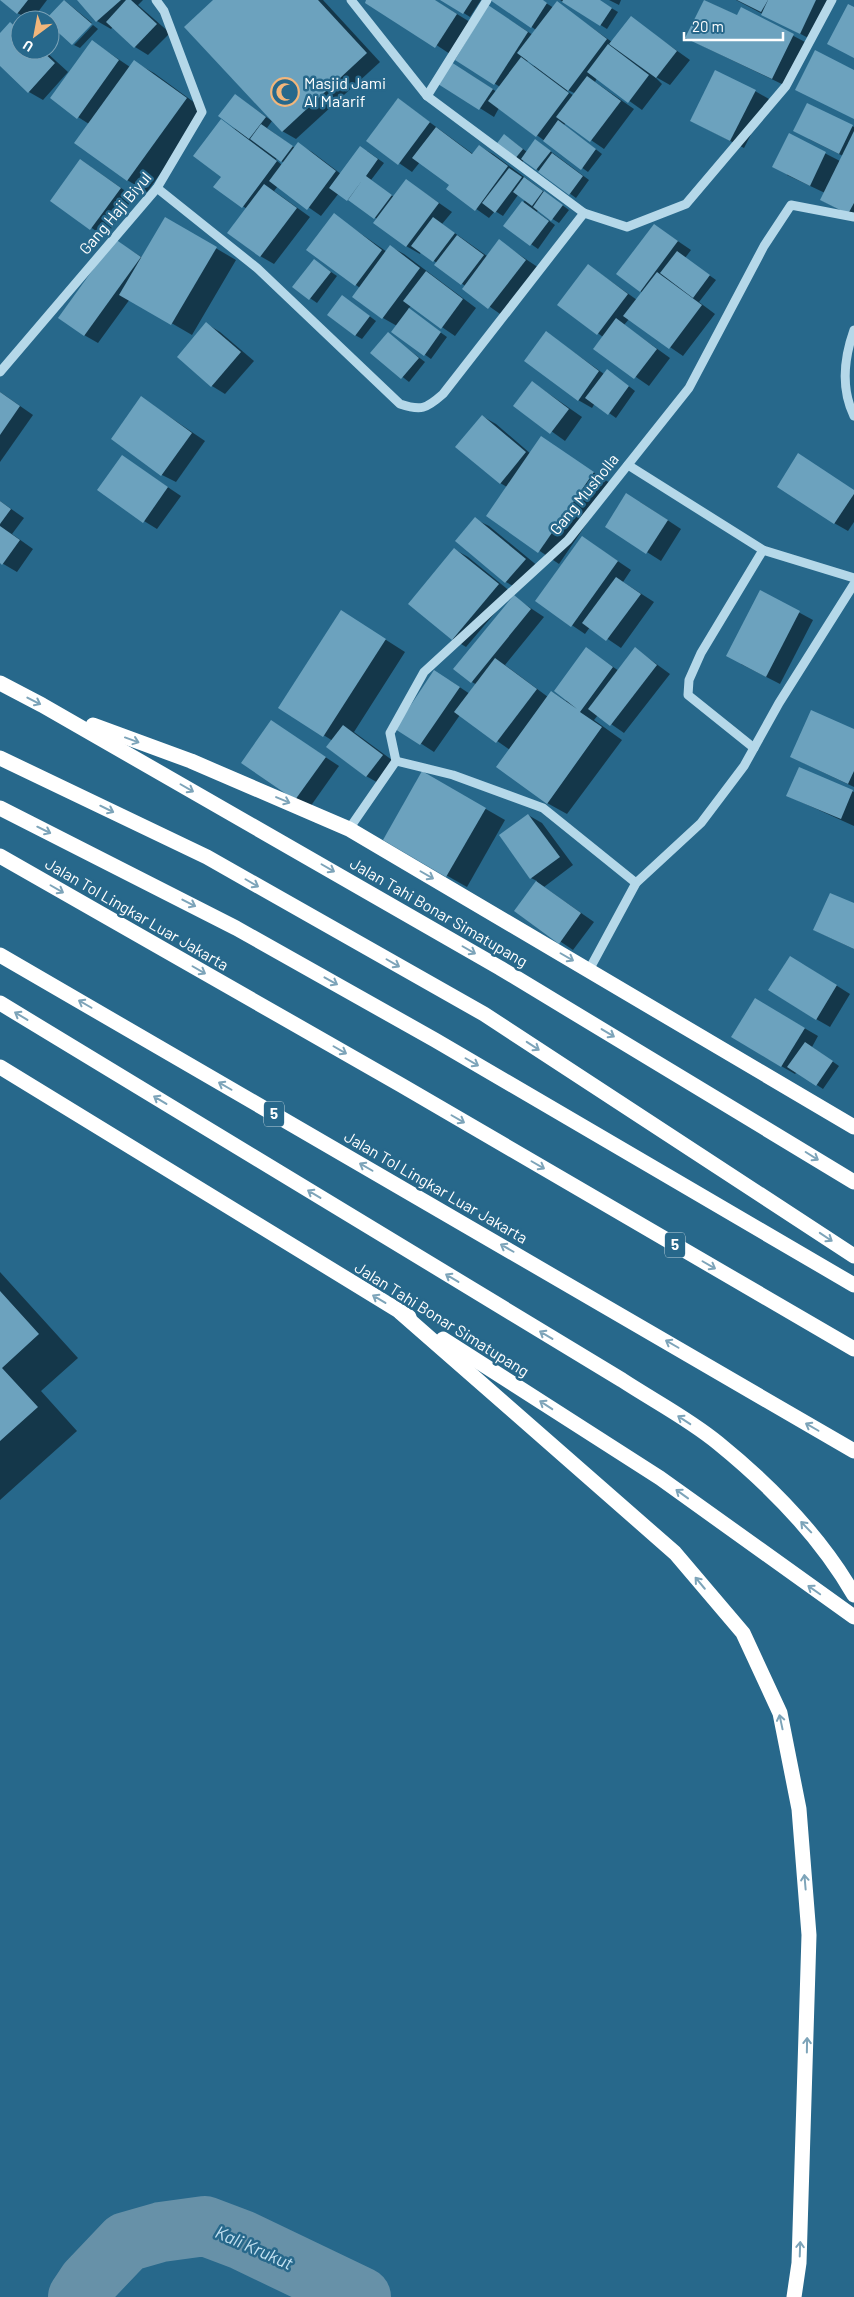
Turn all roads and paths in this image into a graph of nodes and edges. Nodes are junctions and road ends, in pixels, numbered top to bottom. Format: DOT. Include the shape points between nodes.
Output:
graph roads {
  1 [pos="156,0"];
  2 [pos="351,0"];
  3 [pos="487,0"];
  4 [pos="832,0"];
  5 [pos="427,96"];
  6 [pos="158,188"];
  7 [pos="584,213"];
  8 [pos="854,217"];
  9 [pos="854,330"];
  10 [pos="0,372"];
  11 [pos="854,416"];
  12 [pos="628,465"];
  13 [pos="763,550"];
  14 [pos="854,578"];
  15 [pos="854,584"];
  16 [pos="0,683"];
  17 [pos="54,712"];
  18 [pos="754,748"];
  19 [pos="0,758"];
  20 [pos="396,761"];
  21 [pos="0,808"];
  22 [pos="350,829"];
  23 [pos="0,856"];
  24 [pos="636,883"];
  25 [pos="0,955"];
  26 [pos="589,970"];
  27 [pos="0,1003"];
  28 [pos="0,1067"];
  29 [pos="854,1127"];
  30 [pos="854,1182"];
  31 [pos="854,1256"];
  32 [pos="854,1285"];
  33 [pos="400,1312"];
  34 [pos="854,1349"];
  35 [pos="854,1451"];
  36 [pos="854,1595"];
  37 [pos="854,1617"];
  38 [pos="794,2297"];
  1 -- 6 [label="street, Gang Haji Biyul" via="164,11 202,112"];
  2 -- 5 [label="street"];
  3 -- 5 [label="street"];
  4 -- 7 [label="street" via="786,86 686,204 627,226"];
  5 -- 7 [label="street"];
  6 -- 7 [label="street" via="257,268 400,404 417,409 432,404 443,394"];
  6 -- 10 [label="street, Gang Haji Biyul"];
  8 -- 12 [label="street, Gang Musholla" via="791,205 764,246 689,388"];
  9 -- 11 [label="street" via="846,350 846,400"];
  12 -- 13 [label="street"];
  12 -- 20 [label="street, Gang Musholla" via="568,540 424,672 390,734"];
  13 -- 14 [label="street"];
  13 -- 18 [label="street" via="701,653 689,680 688,696"];
  15 -- 18 [label="street"];
  16 -- 17 [label="highway, Jalan Tahi Bonar Simatupang, one-way"];
  17 -- 22 [label="highway, one-way" via="191,761"];
  17 -- 30 [label="highway, Jalan Tahi Bonar Simatupang, one-way" via="500,968"];
  18 -- 24 [label="street" via="702,823"];
  19 -- 31 [label="highway, one-way" via="207,857 484,1014"];
  20 -- 22 [label="street"];
  20 -- 24 [label="street" via="453,775 543,808"];
  21 -- 32 [label="highway, one-way" via="236,928 435,1040"];
  22 -- 26 [label="highway, one-way"];
  23 -- 34 [label="highway, Jalan Tol Lingkar Luar Jakarta / 5, one-way"];
  24 -- 26 [label="street"];
  35 -- 25 [label="highway, Jalan Tol Lingkar Luar Jakarta / 5, one-way"];
  26 -- 29 [label="highway"];
  36 -- 27 [label="highway, one-way" via="814,1534 766,1485 717,1442 622,1380"];
  33 -- 28 [label="highway, Jalan Tahi Bonar Simatupang, one-way"];
  37 -- 33 [label="highway, Jalan Tahi Bonar Simatupang, one-way" via="660,1478"];
  38 -- 33 [label="highway, one-way" via="799,2263 810,1936 799,1809 780,1713 743,1633 675,1552"];
}
